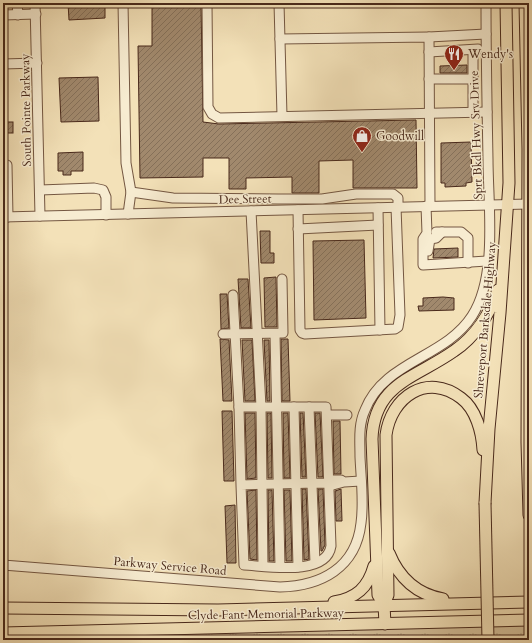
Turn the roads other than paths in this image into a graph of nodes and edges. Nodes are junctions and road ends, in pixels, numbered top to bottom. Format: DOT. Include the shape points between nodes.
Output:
graph roads {
  1 [pos="17,3"];
  2 [pos="35,3"];
  3 [pos="123,3"];
  4 [pos="207,3"];
  5 [pos="279,3"];
  6 [pos="486,3"];
  7 [pos="506,3"];
  8 [pos="525,3"];
  9 [pos="18,14"];
  10 [pos="36,14"];
  11 [pos="3,15"];
  12 [pos="486,34"];
  13 [pos="429,37"];
  14 [pos="280,39"];
  15 [pos="486,49"];
  16 [pos="473,50"];
  17 [pos="429,52"];
  18 [pos="37,62"];
  19 [pos="3,64"];
  20 [pos="473,66"];
  21 [pos="486,66"];
  22 [pos="429,80"];
  23 [pos="473,80"];
  24 [pos="473,112"];
  25 [pos="487,112"];
  26 [pos="430,113"];
  27 [pos="282,116"];
  28 [pos="7,165"];
  29 [pos="40,190"];
  30 [pos="131,192"];
  31 [pos="219,198"];
  32 [pos="278,199"];
  33 [pos="322,199"];
  34 [pos="526,204"];
  35 [pos="488,205"];
  36 [pos="508,205"];
  37 [pos="428,206"];
  38 [pos="397,207"];
  39 [pos="378,208"];
  40 [pos="322,209"];
  41 [pos="278,210"];
  42 [pos="298,210"];
  43 [pos="219,211"];
  44 [pos="251,211"];
  45 [pos="128,214"];
  46 [pos="106,215"];
  47 [pos="40,216"];
  48 [pos="6,217"];
  49 [pos="378,225"];
  50 [pos="298,229"];
  51 [pos="442,232"];
  52 [pos="427,233"];
  53 [pos="529,259"];
  54 [pos="487,261"];
  55 [pos="466,264"];
  56 [pos="502,276"];
  57 [pos="282,279"];
  58 [pos="234,295"];
  59 [pos="528,306"];
  60 [pos="380,330"];
  61 [pos="223,334"];
  62 [pos="236,334"];
  63 [pos="257,334"];
  64 [pos="274,334"];
  65 [pos="239,407"];
  66 [pos="261,407"];
  67 [pos="277,407"];
  68 [pos="294,407"];
  69 [pos="309,407"];
  70 [pos="327,415"];
  71 [pos="347,415"];
  72 [pos="361,481"];
  73 [pos="312,483"];
  74 [pos="330,483"];
  75 [pos="262,484"];
  76 [pos="278,484"];
  77 [pos="295,484"];
  78 [pos="241,485"];
  79 [pos="485,502"];
  80 [pos="529,502"];
  81 [pos="529,515"];
  82 [pos="388,549"];
  83 [pos="376,558"];
  84 [pos="315,563"];
  85 [pos="3,565"];
  86 [pos="263,566"];
  87 [pos="280,567"];
  88 [pos="298,568"];
  89 [pos="473,602"];
  90 [pos="529,602"];
  91 [pos="384,605"];
  92 [pos="3,608"];
  93 [pos="306,609"];
  94 [pos="529,620"];
  95 [pos="385,624"];
  96 [pos="3,633"];
  97 [pos="488,640"];
  1 -- 9 [label="street"];
  2 -- 10 [label="street, South Pointe Parkway"];
  3 -- 30 [label="street" via="126,163"];
  4 -- 27 [label="street" via="208,107 212,114 219,118"];
  5 -- 14 [label="street"];
  6 -- 12 [label="street, Sprt Bkdl Hwy Srv Drive"];
  7 -- 36 [label="main road, Shreveport Barksdale Highway" via="510,141"];
  8 -- 34 [label="main road"];
  9 -- 10 [label="street"];
  9 -- 11 [label="street"];
  10 -- 18 [label="street, South Pointe Parkway"];
  12 -- 13 [label="street"];
  12 -- 15 [label="street, Sprt Bkdl Hwy Srv Drive"];
  13 -- 14 [label="street"];
  13 -- 17 [label="street"];
  14 -- 27 [label="street"];
  15 -- 16 [label="street"];
  15 -- 21 [label="street, Sprt Bkdl Hwy Srv Drive"];
  16 -- 17 [label="street"];
  16 -- 20 [label="street"];
  17 -- 22 [label="street"];
  18 -- 19 [label="street"];
  18 -- 29 [label="street, South Pointe Parkway"];
  20 -- 21 [label="street"];
  20 -- 23 [label="street"];
  21 -- 25 [label="street, Sprt Bkdl Hwy Srv Drive"];
  22 -- 23 [label="street"];
  22 -- 26 [label="street"];
  23 -- 24 [label="street"];
  24 -- 25 [label="street"];
  24 -- 26 [label="street"];
  25 -- 35 [label="street, Sprt Bkdl Hwy Srv Drive"];
  26 -- 27 [label="street"];
  26 -- 37 [label="street"];
  28 -- 48 [label="street"];
  29 -- 46 [label="street" via="103,190 106,197"];
  29 -- 47 [label="street, South Pointe Parkway"];
  30 -- 31 [label="street" via="173,198"];
  30 -- 45 [label="street"];
  31 -- 32 [label="street"];
  31 -- 43 [label="street"];
  32 -- 33 [label="street"];
  32 -- 41 [label="street"];
  33 -- 38 [label="street" via="356,194 393,194 398,198"];
  33 -- 40 [label="street"];
  34 -- 36 [label="street, Sprt Bkdl Hwy Srv Drive"];
  34 -- 53 [label="main road"];
  34 -- 59 [label="main road" via="522,292"];
  35 -- 36 [label="street, Sprt Bkdl Hwy Srv Drive"];
  35 -- 37 [label="street, Dee Street"];
  35 -- 54 [label="street, Parkway Service Road" via="490,223"];
  36 -- 56 [label="main road, Shreveport Barksdale Highway"];
  37 -- 38 [label="street, Dee Street"];
  37 -- 52 [label="street"];
  38 -- 39 [label="street, Dee Street"];
  38 -- 60 [label="street" via="400,323 395,329"];
  39 -- 40 [label="street, Dee Street"];
  39 -- 49 [label="street"];
  40 -- 42 [label="street, Dee Street"];
  41 -- 42 [label="street, Dee Street"];
  41 -- 44 [label="street, Dee Street"];
  42 -- 50 [label="street"];
  43 -- 44 [label="street, Dee Street"];
  43 -- 45 [label="street, Dee Street"];
  44 -- 63 [label="street"];
  45 -- 46 [label="street, Dee Street"];
  46 -- 47 [label="street, Dee Street"];
  47 -- 48 [label="street, Dee Street"];
  49 -- 50 [label="street"];
  49 -- 60 [label="street"];
  50 -- 60 [label="street" via="302,333"];
  51 -- 52 [label="street"];
  51 -- 55 [label="street" via="461,232 468,238"];
  51 -- 55 [label="street" via="436,238 430,239 429,258 432,261 459,260"];
  52 -- 55 [label="street" via="423,239 424,265"];
  53 -- 59 [label="main road"];
  54 -- 55 [label="street"];
  54 -- 72 [label="street, Parkway Service Road" via="485,282 479,302 461,331 437,349 390,375 370,398 360,427"];
  56 -- 79 [label="main road, Shreveport Barksdale Highway"];
  56 -- 83 [label="main road" via="491,307 472,336 450,354 400,383 384,398 375,415 372,439"];
  57 -- 64 [label="street" via="283,333"];
  58 -- 62 [label="street"];
  59 -- 80 [label="main road"];
  61 -- 62 [label="street"];
  62 -- 63 [label="street"];
  62 -- 65 [label="street"];
  63 -- 64 [label="street"];
  63 -- 66 [label="street"];
  64 -- 67 [label="street"];
  65 -- 66 [label="street"];
  65 -- 78 [label="street"];
  66 -- 67 [label="street"];
  66 -- 75 [label="street"];
  67 -- 68 [label="street"];
  67 -- 76 [label="street"];
  68 -- 69 [label="street"];
  68 -- 77 [label="street"];
  69 -- 70 [label="street" via="326,407"];
  69 -- 73 [label="street"];
  70 -- 71 [label="street"];
  70 -- 74 [label="street"];
  72 -- 74 [label="street" via="333,480"];
  72 -- 85 [label="street, Parkway Service Road" via="362,518 357,540 344,563 333,573 306,586 280,587"];
  73 -- 74 [label="street"];
  73 -- 77 [label="street"];
  73 -- 84 [label="street"];
  74 -- 84 [label="street" via="330,550"];
  75 -- 76 [label="street"];
  75 -- 78 [label="street"];
  75 -- 86 [label="street"];
  76 -- 77 [label="street"];
  76 -- 87 [label="street"];
  77 -- 88 [label="street"];
  78 -- 86 [label="street" via="244,565"];
  79 -- 82 [label="main road" via="482,446 478,423 470,407 462,398 442,389 431,388 412,393 396,406 387,424"];
  79 -- 97 [label="main road, Shreveport Barksdale Highway, bridge"];
  80 -- 81 [label="main road"];
  82 -- 89 [label="main road" via="400,574 422,593 432,597"];
  82 -- 91 [label="main road" via="388,595"];
  83 -- 91 [label="main road" via="378,595"];
  83 -- 93 [label="main road" via="372,575 360,592 346,600"];
  84 -- 88 [label="street"];
  86 -- 87 [label="street"];
  87 -- 88 [label="street"];
  89 -- 90 [label="main road, Clyde Fant Memorial Parkway"];
  89 -- 91 [label="main road, Clyde Fant Memorial Parkway"];
  91 -- 93 [label="main road, Clyde Fant Memorial Parkway"];
  91 -- 95 [label="main road"];
  92 -- 93 [label="main road, Clyde Fant Memorial Parkway"];
  94 -- 95 [label="main road, Clyde Fant Memorial Parkway"];
  95 -- 96 [label="main road, Clyde Fant Memorial Parkway"];
}
